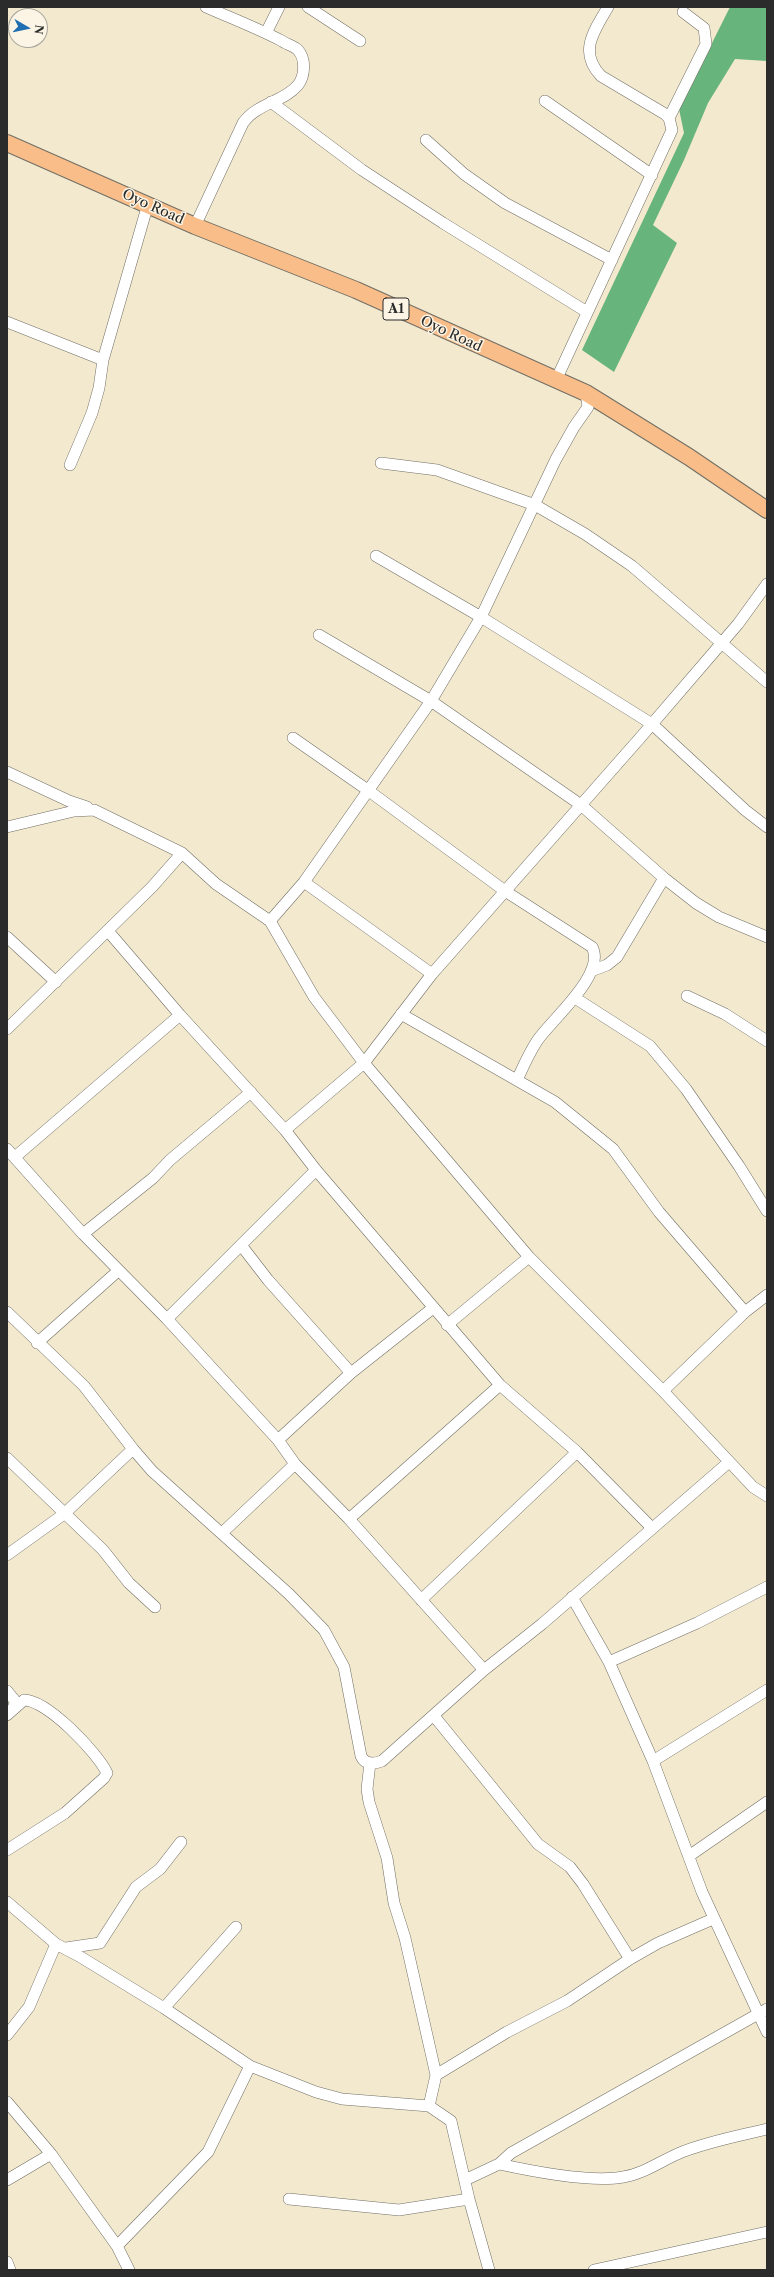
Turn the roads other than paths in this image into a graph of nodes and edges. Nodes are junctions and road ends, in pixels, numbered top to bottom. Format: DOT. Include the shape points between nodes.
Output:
graph roads {
  1 [pos="206,7"];
  2 [pos="279,7"];
  3 [pos="308,7"];
  4 [pos="608,7"];
  5 [pos="683,12"];
  6 [pos="266,33"];
  7 [pos="360,41"];
  8 [pos="271,102"];
  9 [pos="545,102"];
  10 [pos="669,118"];
  11 [pos="426,140"];
  12 [pos="7,143"];
  13 [pos="652,175"];
  14 [pos="148,204"];
  15 [pos="195,226"];
  16 [pos="612,260"];
  17 [pos="587,312"];
  18 [pos="7,322"];
  19 [pos="103,360"];
  20 [pos="556,380"];
  21 [pos="586,394"];
  22 [pos="381,463"];
  23 [pos="70,465"];
  24 [pos="535,505"];
  25 [pos="767,510"];
  26 [pos="376,556"];
  27 [pos="767,584"];
  28 [pos="481,617"];
  29 [pos="319,635"];
  30 [pos="722,642"];
  31 [pos="767,682"];
  32 [pos="431,701"];
  33 [pos="652,724"];
  34 [pos="293,738"];
  35 [pos="7,772"];
  36 [pos="369,791"];
  37 [pos="581,805"];
  38 [pos="94,810"];
  39 [pos="7,827"];
  40 [pos="767,827"];
  41 [pos="182,853"];
  42 [pos="664,878"];
  43 [pos="304,882"];
  44 [pos="505,890"];
  45 [pos="270,921"];
  46 [pos="108,930"];
  47 [pos="7,937"];
  48 [pos="767,937"];
  49 [pos="591,970"];
  50 [pos="432,974"];
  51 [pos="56,982"];
  52 [pos="687,996"];
  53 [pos="575,998"];
  54 [pos="401,1014"];
  55 [pos="180,1015"];
  56 [pos="7,1029"];
  57 [pos="767,1042"];
  58 [pos="364,1063"];
  59 [pos="517,1080"];
  60 [pos="251,1092"];
  61 [pos="285,1130"];
  62 [pos="7,1148"];
  63 [pos="15,1157"];
  64 [pos="316,1170"];
  65 [pos="767,1211"];
  66 [pos="83,1234"];
  67 [pos="241,1246"];
  68 [pos="529,1257"];
  69 [pos="118,1271"];
  70 [pos="767,1295"];
  71 [pos="433,1308"];
  72 [pos="7,1312"];
  73 [pos="745,1312"];
  74 [pos="167,1319"];
  75 [pos="447,1324"];
  76 [pos="37,1343"];
  77 [pos="351,1373"];
  78 [pos="500,1385"];
  79 [pos="663,1391"];
  80 [pos="278,1440"];
  81 [pos="133,1449"];
  82 [pos="577,1452"];
  83 [pos="7,1458"];
  84 [pos="729,1462"];
  85 [pos="295,1464"];
  86 [pos="767,1496"];
  87 [pos="64,1514"];
  88 [pos="349,1518"];
  89 [pos="652,1528"];
  90 [pos="222,1533"];
  91 [pos="7,1555"];
  92 [pos="767,1587"];
  93 [pos="572,1597"];
  94 [pos="421,1600"];
  95 [pos="155,1607"];
  96 [pos="609,1662"];
  97 [pos="484,1670"];
  98 [pos="767,1690"];
  99 [pos="7,1691"];
  100 [pos="9,1713"];
  101 [pos="434,1716"];
  102 [pos="653,1761"];
  103 [pos="370,1763"];
  104 [pos="767,1802"];
  105 [pos="181,1842"];
  106 [pos="7,1850"];
  107 [pos="688,1856"];
  108 [pos="7,1902"];
  109 [pos="714,1918"];
  110 [pos="236,1927"];
  111 [pos="61,1946"];
  112 [pos="630,1959"];
  113 [pos="164,2008"];
  114 [pos="763,2011"];
  115 [pos="767,2032"];
  116 [pos="7,2036"];
  117 [pos="250,2066"];
  118 [pos="436,2074"];
  119 [pos="7,2102"];
  120 [pos="429,2106"];
  121 [pos="767,2129"];
  122 [pos="51,2154"];
  123 [pos="499,2164"];
  124 [pos="7,2180"];
  125 [pos="465,2180"];
  126 [pos="289,2199"];
  127 [pos="469,2199"];
  128 [pos="767,2232"];
  129 [pos="117,2246"];
  130 [pos="7,2262"];
  131 [pos="10,2270"];
  132 [pos="129,2270"];
  133 [pos="489,2270"];
  134 [pos="594,2270"];
  1 -- 6 [label="street"];
  2 -- 6 [label="street"];
  3 -- 7 [label="street"];
  4 -- 10 [label="street" via="590,44 589,57 593,68 601,76"];
  5 -- 10 [label="street" via="704,28 707,39"];
  6 -- 8 [label="street" via="297,50 303,62 302,77 298,85"];
  8 -- 15 [label="street" via="256,109 243,123"];
  8 -- 17 [label="street" via="362,170"];
  9 -- 13 [label="street"];
  10 -- 13 [label="street" via="671,136"];
  11 -- 16 [label="street" via="464,174 505,203"];
  12 -- 14 [label="highway, Oyo Road / A1"];
  13 -- 16 [label="street"];
  14 -- 15 [label="highway, Oyo Road / A1"];
  14 -- 19 [label="street"];
  15 -- 20 [label="highway, Oyo Road / A1" via="356,290"];
  16 -- 17 [label="street"];
  17 -- 20 [label="street"];
  18 -- 19 [label="street"];
  19 -- 23 [label="street" via="92,413"];
  20 -- 21 [label="highway, Oyo Road / A1"];
  21 -- 24 [label="street" via="588,407 556,459"];
  21 -- 25 [label="highway, Oyo Road / A1" via="713,473"];
  22 -- 24 [label="street" via="437,470"];
  24 -- 28 [label="street"];
  24 -- 30 [label="street" via="585,534 632,566"];
  26 -- 28 [label="street"];
  27 -- 30 [label="street"];
  28 -- 32 [label="street"];
  28 -- 33 [label="street"];
  29 -- 32 [label="street"];
  30 -- 31 [label="street"];
  30 -- 33 [label="street"];
  32 -- 36 [label="street"];
  32 -- 37 [label="street"];
  33 -- 37 [label="street"];
  33 -- 40 [label="street" via="745,810"];
  34 -- 36 [label="street"];
  35 -- 38 [label="street" via="69,802"];
  36 -- 43 [label="street"];
  36 -- 44 [label="street"];
  37 -- 42 [label="street"];
  37 -- 44 [label="street"];
  38 -- 39 [label="street" via="74,811"];
  38 -- 41 [label="street"];
  41 -- 45 [label="street" via="216,884"];
  41 -- 46 [label="street"];
  42 -- 48 [label="street" via="719,917"];
  42 -- 49 [label="street" via="617,957 607,965"];
  43 -- 45 [label="street"];
  43 -- 50 [label="street"];
  44 -- 49 [label="street" via="592,946 594,956"];
  44 -- 50 [label="street"];
  45 -- 58 [label="street" via="314,997"];
  46 -- 51 [label="street"];
  46 -- 55 [label="street"];
  47 -- 51 [label="street"];
  49 -- 53 [label="street"];
  50 -- 54 [label="street"];
  51 -- 56 [label="street"];
  52 -- 57 [label="street" via="725,1014"];
  53 -- 59 [label="street" via="537,1040"];
  53 -- 65 [label="street" via="650,1046 686,1090"];
  54 -- 58 [label="street"];
  54 -- 59 [label="street"];
  55 -- 60 [label="street"];
  55 -- 63 [label="street"];
  58 -- 61 [label="street"];
  58 -- 68 [label="street"];
  59 -- 73 [label="street" via="555,1102 613,1149 659,1212"];
  60 -- 61 [label="street"];
  60 -- 66 [label="street" via="176,1155 153,1178"];
  61 -- 64 [label="street"];
  62 -- 63 [label="street"];
  63 -- 66 [label="street"];
  64 -- 67 [label="street"];
  64 -- 71 [label="street"];
  66 -- 69 [label="street"];
  67 -- 74 [label="street"];
  67 -- 77 [label="street"];
  68 -- 75 [label="street"];
  68 -- 79 [label="street"];
  69 -- 74 [label="street"];
  69 -- 76 [label="street"];
  70 -- 73 [label="street"];
  71 -- 75 [label="street"];
  71 -- 77 [label="street"];
  72 -- 76 [label="street"];
  73 -- 79 [label="street"];
  74 -- 80 [label="street"];
  75 -- 78 [label="street"];
  76 -- 81 [label="street" via="84,1386"];
  77 -- 80 [label="street"];
  78 -- 82 [label="street"];
  78 -- 88 [label="street"];
  79 -- 84 [label="street"];
  80 -- 85 [label="street"];
  81 -- 87 [label="street"];
  81 -- 90 [label="street" via="175,1493"];
  82 -- 89 [label="street"];
  82 -- 94 [label="street"];
  83 -- 87 [label="street"];
  84 -- 86 [label="street" via="753,1487"];
  84 -- 89 [label="street"];
  85 -- 88 [label="street"];
  85 -- 90 [label="street"];
  87 -- 91 [label="street"];
  87 -- 95 [label="street" via="103,1550 129,1583"];
  88 -- 94 [label="street"];
  89 -- 93 [label="street"];
  90 -- 103 [label="street" via="324,1630 344,1666 361,1756"];
  92 -- 96 [label="street" via="697,1623"];
  93 -- 96 [label="street"];
  93 -- 97 [label="street"];
  94 -- 97 [label="street"];
  96 -- 102 [label="street"];
  97 -- 101 [label="street"];
  98 -- 102 [label="street"];
  99 -- 100 [label="street" via="16,1702"];
  100 -- 106 [label="street" via="24,1700 40,1705 89,1746 107,1773 65,1813"];
  101 -- 103 [label="street" via="382,1760"];
  101 -- 112 [label="street" via="538,1844 570,1867"];
  102 -- 107 [label="street"];
  103 -- 118 [label="street" via="367,1789 369,1802 387,1858 394,1903 405,1938"];
  104 -- 107 [label="street"];
  105 -- 111 [label="street" via="160,1869 136,1887 100,1943"];
  107 -- 109 [label="street"];
  108 -- 111 [label="street"];
  109 -- 112 [label="street" via="658,1943"];
  109 -- 114 [label="street"];
  110 -- 113 [label="street"];
  111 -- 113 [label="street"];
  111 -- 116 [label="street" via="29,2007"];
  112 -- 118 [label="street" via="567,2001 507,2032"];
  113 -- 117 [label="street"];
  114 -- 115 [label="street"];
  114 -- 123 [label="street" via="511,2154"];
  117 -- 120 [label="street" via="316,2092 342,2099"];
  117 -- 129 [label="street" via="208,2152"];
  118 -- 120 [label="street"];
  119 -- 122 [label="street"];
  120 -- 125 [label="street" via="451,2121"];
  121 -- 123 [label="street" via="715,2140 680,2153 638,2174 623,2177 603,2179"];
  122 -- 124 [label="street"];
  122 -- 129 [label="street"];
  123 -- 125 [label="street"];
  125 -- 127 [label="street"];
  126 -- 127 [label="street" via="399,2210"];
  127 -- 133 [label="street"];
  128 -- 134 [label="street"];
  129 -- 132 [label="street"];
  130 -- 131 [label="street"];
}
